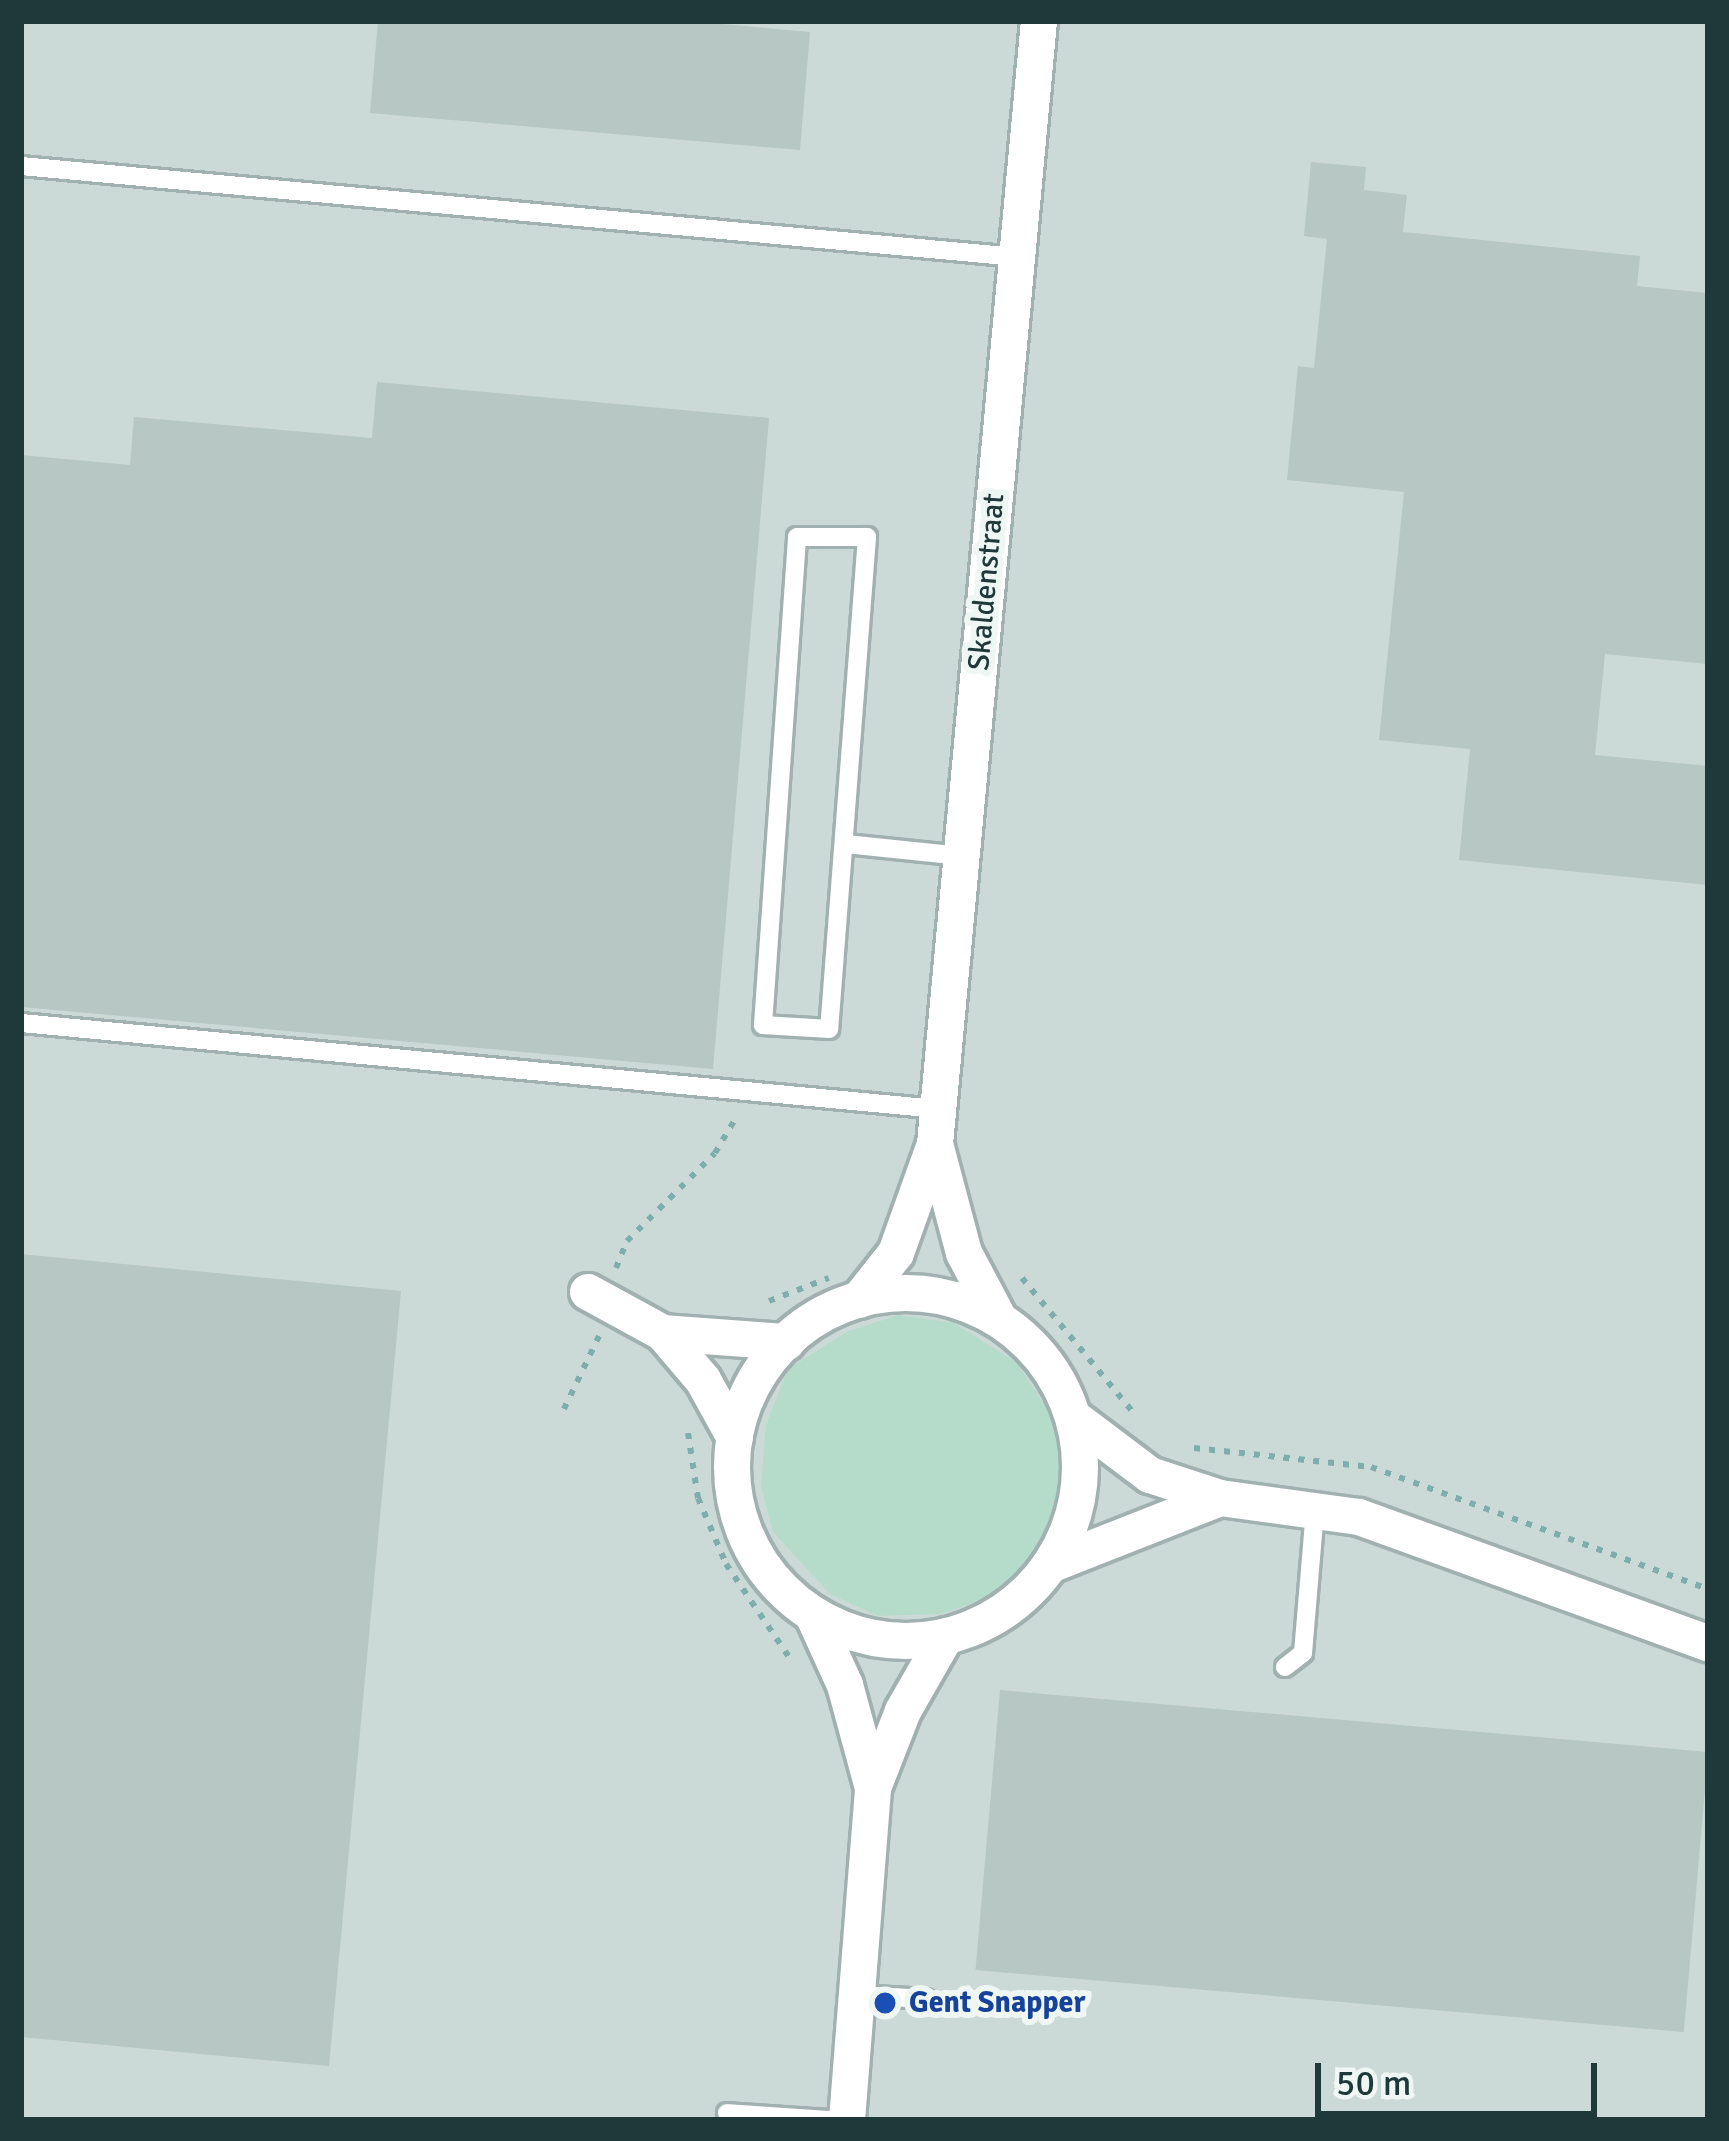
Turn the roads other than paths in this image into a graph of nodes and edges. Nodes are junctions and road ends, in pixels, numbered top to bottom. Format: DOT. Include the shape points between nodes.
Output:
graph roads {
  1 [pos="1039,21"];
  2 [pos="21,166"];
  3 [pos="1017,257"];
  4 [pos="845,844"];
  5 [pos="962,856"];
  6 [pos="21,1023"];
  7 [pos="937,1126"];
  8 [pos="601,1299"];
  9 [pos="859,1300"];
  10 [pos="999,1319"];
  11 [pos="664,1334"];
  12 [pos="787,1342"];
  13 [pos="1075,1418"];
  14 [pos="734,1438"];
  15 [pos="1220,1498"];
  16 [pos="1316,1511"];
  17 [pos="1048,1565"];
  18 [pos="814,1617"];
  19 [pos="946,1636"];
  20 [pos="1708,1643"];
  21 [pos="1285,1667"];
  22 [pos="873,1788"];
  23 [pos="856,1995"];
  24 [pos="926,1999"];
  25 [pos="727,2113"];
  26 [pos="830,2120"];
  27 [pos="847,2120"];
  1 -- 3 [label="street, Skaldenstraat"];
  2 -- 3 [label="lane"];
  3 -- 5 [label="street, Skaldenstraat"];
  4 -- 4 [label="lane" via="829,1029 764,1025 797,538 867,537"];
  4 -- 5 [label="lane"];
  5 -- 7 [label="street, Skaldenstraat"];
  6 -- 7 [label="lane" via="750,1091"];
  7 -- 9 [label="street, Skaldenstraat" via="896,1253"];
  7 -- 10 [label="street, Skaldenstraat" via="964,1253"];
  8 -- 11 [label="street"];
  9 -- 10 [label="street, Skaldenstraat" via="938,1295"];
  9 -- 12 [label="street, Skaldenstraat" via="808,1322"];
  10 -- 13 [label="street, Skaldenstraat" via="1050,1366"];
  11 -- 12 [label="street"];
  11 -- 14 [label="street" via="704,1380"];
  12 -- 14 [label="street, Skaldenstraat" via="758,1372"];
  13 -- 15 [label="street" via="1150,1475"];
  13 -- 17 [label="street, Skaldenstraat" via="1082,1479 1067,1538"];
  14 -- 18 [label="street, Skaldenstraat" via="730,1473 741,1527 770,1579"];
  15 -- 16 [label="street"];
  15 -- 17 [label="street"];
  16 -- 20 [label="street" via="1359,1517"];
  16 -- 21 [label="lane" via="1303,1653"];
  17 -- 19 [label="street, Skaldenstraat" via="1032,1590 996,1616"];
  18 -- 19 [label="street, Skaldenstraat" via="846,1633 912,1643"];
  18 -- 22 [label="street, Skaldenstraat" via="845,1685"];
  19 -- 22 [label="street, Skaldenstraat" via="903,1711"];
  22 -- 23 [label="street, Skaldenstraat"];
  23 -- 24 [label="lane"];
  23 -- 27 [label="street, Skaldenstraat"];
  25 -- 26 [label="lane"];
}
